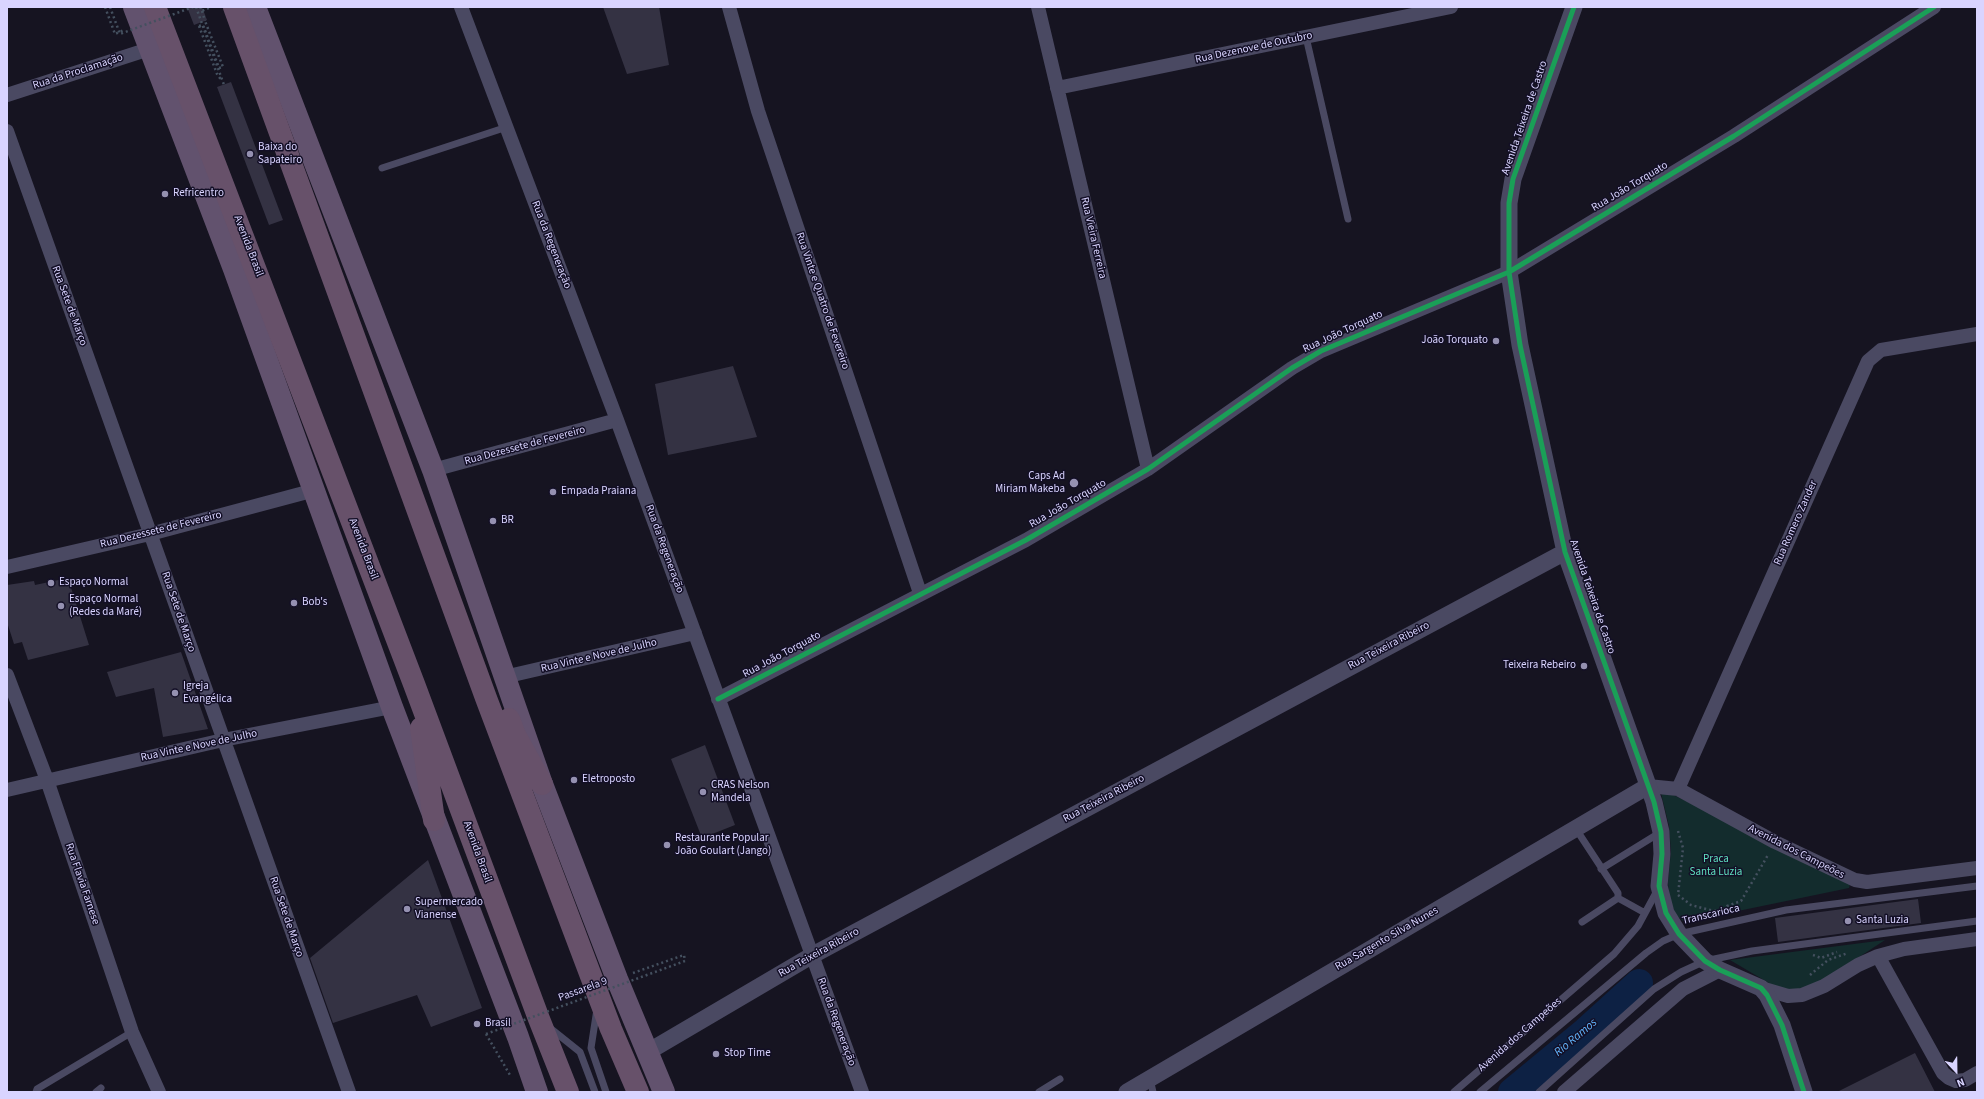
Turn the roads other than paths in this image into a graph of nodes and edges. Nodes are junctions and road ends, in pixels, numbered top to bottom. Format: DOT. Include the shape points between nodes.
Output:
graph roads {
  1 [pos="134,7"];
  2 [pos="155,7"];
  3 [pos="234,7"];
  4 [pos="461,7"];
  5 [pos="729,7"];
  6 [pos="1038,7"];
  7 [pos="1451,7"];
  8 [pos="1574,7"];
  9 [pos="1934,7"];
  10 [pos="260,9"];
  11 [pos="1306,37"];
  12 [pos="149,49"];
  13 [pos="1057,88"];
  14 [pos="7,95"];
  15 [pos="506,127"];
  16 [pos="7,131"];
  17 [pos="382,168"];
  18 [pos="1348,219"];
  19 [pos="327,259"];
  20 [pos="1508,272"];
  21 [pos="1977,334"];
  22 [pos="617,420"];
  23 [pos="1148,469"];
  24 [pos="433,470"];
  25 [pos="315,490"];
  26 [pos="150,534"];
  27 [pos="1565,552"];
  28 [pos="7,567"];
  29 [pos="920,593"];
  30 [pos="695,633"];
  31 [pos="7,675"];
  32 [pos="504,677"];
  33 [pos="414,684"];
  34 [pos="718,699"];
  35 [pos="392,707"];
  36 [pos="223,740"];
  37 [pos="47,780"];
  38 [pos="542,784"];
  39 [pos="1648,786"];
  40 [pos="1678,789"];
  41 [pos="7,790"];
  42 [pos="434,820"];
  43 [pos="1576,829"];
  44 [pos="1661,832"];
  45 [pos="1977,868"];
  46 [pos="1601,869"];
  47 [pos="1659,886"];
  48 [pos="1977,886"];
  49 [pos="1618,898"];
  50 [pos="1645,913"];
  51 [pos="1977,921"];
  52 [pos="1582,922"];
  53 [pos="1679,934"];
  54 [pos="1977,938"];
  55 [pos="811,956"];
  56 [pos="1878,956"];
  57 [pos="1705,961"];
  58 [pos="1720,970"];
  59 [pos="1761,988"];
  60 [pos="598,996"];
  61 [pos="538,1019"];
  62 [pos="132,1032"];
  63 [pos="646,1052"];
  64 [pos="1977,1073"];
  65 [pos="1060,1080"];
  66 [pos="1152,1085"];
  67 [pos="156,1091"];
  68 [pos="36,1092"];
  69 [pos="349,1092"];
  70 [pos="537,1092"];
  71 [pos="568,1092"];
  72 [pos="595,1092"];
  73 [pos="606,1092"];
  74 [pos="638,1092"];
  75 [pos="664,1092"];
  76 [pos="862,1092"];
  77 [pos="1039,1092"];
  78 [pos="1127,1092"];
  79 [pos="1454,1092"];
  80 [pos="1480,1092"];
  81 [pos="1539,1092"];
  82 [pos="1564,1092"];
  83 [pos="1804,1092"];
  1 -- 12 [label="highway, Avenida Brasil"];
  2 -- 33 [label="highway, Avenida Brasil"];
  3 -- 19 [label="highway"];
  4 -- 15 [label="street, Rua da Regeneração"];
  5 -- 29 [label="street, Rua Vinte e Quatro de Fevereiro" via="758,112"];
  6 -- 13 [label="street, Rua Vieira Ferreira"];
  7 -- 11 [label="street, Rua Dezenove de Outubro"];
  8 -- 20 [label="street, Avenida Teixeira de Castro" via="1514,179 1509,203"];
  9 -- 20 [label="street, Rua João Torquato" via="1734,136"];
  10 -- 24 [label="highway"];
  11 -- 13 [label="street, Rua Dezenove de Outubro"];
  11 -- 18 [label="lane"];
  12 -- 14 [label="street, Rua da Proclamação"];
  12 -- 25 [label="highway, Avenida Brasil" via="234,269"];
  13 -- 23 [label="street, Rua Vieira Ferreira"];
  15 -- 17 [label="lane"];
  15 -- 22 [label="street, Rua da Regeneração"];
  16 -- 26 [label="street, Rua Sete de Março"];
  19 -- 38 [label="highway" via="351,299 515,735"];
  19 -- 60 [label="highway" via="405,479"];
  20 -- 23 [label="street, Rua João Torquato" via="1321,351 1292,368"];
  20 -- 27 [label="street, Avenida Teixeira de Castro" via="1520,345"];
  21 -- 40 [label="street, Rua Romero Zander" via="1882,350 1868,361"];
  22 -- 24 [label="street, Rua Dezessete de Fevereiro"];
  22 -- 30 [label="street, Rua da Regeneração"];
  23 -- 29 [label="street, Rua João Torquato" via="1026,540"];
  24 -- 32 [label="highway"];
  25 -- 26 [label="street, Rua Dezessete de Fevereiro"];
  25 -- 35 [label="highway, Avenida Brasil"];
  26 -- 28 [label="street, Rua Dezessete de Fevereiro"];
  26 -- 36 [label="street, Rua Sete de Março"];
  27 -- 39 [label="street, Avenida Teixeira de Castro"];
  27 -- 55 [label="street, Rua Teixeira Ribeiro"];
  29 -- 34 [label="street, Rua João Torquato"];
  30 -- 32 [label="street, Rua Vinte e Nove de Julho"];
  30 -- 34 [label="street, Rua da Regeneração"];
  31 -- 37 [label="street, Rua Flavia Farnese"];
  32 -- 38 [label="highway"];
  33 -- 42 [label="highway"];
  33 -- 61 [label="highway, Avenida Brasil"];
  34 -- 55 [label="street, Rua da Regeneração"];
  35 -- 36 [label="street, Rua Vinte e Nove de Julho"];
  35 -- 42 [label="highway, Avenida Brasil"];
  36 -- 37 [label="street, Rua Vinte e Nove de Julho"];
  36 -- 69 [label="street, Rua Sete de Março"];
  37 -- 41 [label="street, Rua Vinte e Nove de Julho"];
  37 -- 62 [label="street, Rua Flavia Farnese"];
  38 -- 63 [label="highway"];
  39 -- 40 [label="street, Avenida dos Campeões"];
  39 -- 43 [label="street, Rua Sargento Silva Nunes"];
  39 -- 44 [label="street, Avenida Teixeira de Castro"];
  40 -- 45 [label="street, Avenida dos Campeões" via="1775,842 1855,880 1867,882"];
  42 -- 70 [label="highway, Avenida Brasil"];
  43 -- 46 [label="lane"];
  43 -- 66 [label="street, Rua Sargento Silva Nunes"];
  44 -- 46 [label="lane"];
  44 -- 47 [label="street, Avenida Teixeira de Castro"];
  46 -- 49 [label="lane" via="1618,893"];
  47 -- 50 [label="lane, Avenida dos Campeões"];
  47 -- 53 [label="street, Avenida Teixeira de Castro" via="1666,912"];
  48 -- 53 [label="lane, Transcarioca" via="1786,910"];
  49 -- 50 [label="lane"];
  49 -- 52 [label="lane"];
  50 -- 79 [label="lane, Avenida dos Campeões" via="1638,926 1614,954"];
  51 -- 57 [label="lane" via="1752,950"];
  53 -- 57 [label="street, Avenida Teixeira de Castro"];
  53 -- 80 [label="lane, Transcarioca" via="1662,941 1646,953"];
  54 -- 56 [label="street" via="1904,949"];
  55 -- 63 [label="street, Rua Teixeira Ribeiro"];
  55 -- 76 [label="street, Rua da Regeneração"];
  56 -- 59 [label="street" via="1808,993 1788,996"];
  56 -- 64 [label="street" via="1943,1073 1956,1081 1965,1080"];
  57 -- 58 [label="street, Avenida Teixeira de Castro"];
  57 -- 81 [label="lane" via="1654,989"];
  58 -- 59 [label="street, Avenida Teixeira de Castro"];
  58 -- 82 [label="street" via="1683,989"];
  59 -- 83 [label="street" via="1778,1017"];
  60 -- 73 [label="lane" via="591,1048"];
  60 -- 74 [label="highway"];
  61 -- 71 [label="highway, Avenida Brasil"];
  61 -- 72 [label="lane" via="580,1052"];
  62 -- 67 [label="street, Rua Flavia Farnese"];
  62 -- 68 [label="lane" via="37,1089"];
  63 -- 75 [label="highway"];
  65 -- 77 [label="lane"];
  66 -- 78 [label="street, Rua Sargento Silva Nunes"];
}
